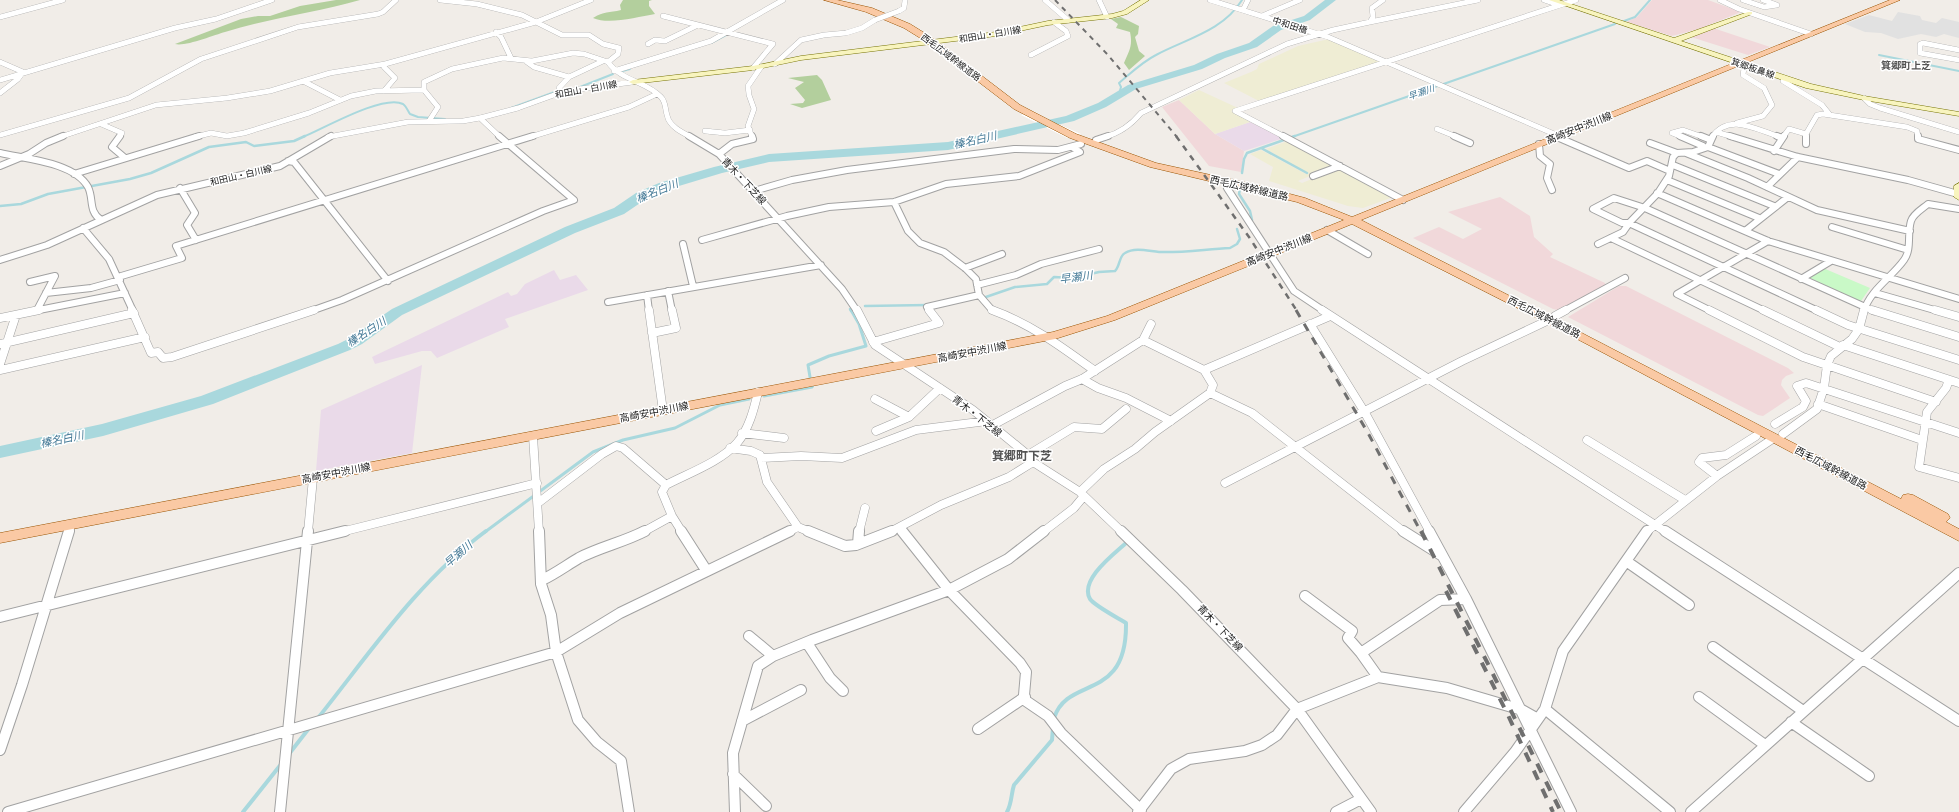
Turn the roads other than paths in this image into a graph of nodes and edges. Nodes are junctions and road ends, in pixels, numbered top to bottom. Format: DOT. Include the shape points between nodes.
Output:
graph roads {
  1 [pos="63,0"];
  2 [pos="270,0"];
  3 [pos="396,0"];
  4 [pos="440,0"];
  5 [pos="591,0"];
  6 [pos="783,0"];
  7 [pos="828,0"];
  8 [pos="905,0"];
  9 [pos="1045,0"];
  10 [pos="1099,0"];
  11 [pos="1146,0"];
  12 [pos="1210,0"];
  13 [pos="1248,0"];
  14 [pos="1300,0"];
  15 [pos="1383,0"];
  16 [pos="1478,0"];
  17 [pos="1544,0"];
  18 [pos="1552,0"];
  19 [pos="1576,0"];
  20 [pos="1720,0"];
  21 [pos="1744,0"];
  22 [pos="1763,0"];
  23 [pos="1896,0"];
  24 [pos="1561,4"];
  25 [pos="1240,9"];
  26 [pos="1750,13"];
  27 [pos="663,16"];
  28 [pos="1263,16"];
  29 [pos="0,17"];
  30 [pos="1107,17"];
  31 [pos="1068,20"];
  32 [pos="536,22"];
  33 [pos="1054,22"];
  34 [pos="1370,22"];
  35 [pos="698,25"];
  36 [pos="496,32"];
  37 [pos="728,32"];
  38 [pos="1317,34"];
  39 [pos="1811,34"];
  40 [pos="1947,40"];
  41 [pos="1674,41"];
  42 [pos="932,42"];
  43 [pos="648,44"];
  44 [pos="1948,48"];
  45 [pos="1959,50"];
  46 [pos="1030,55"];
  47 [pos="511,58"];
  48 [pos="1959,60"];
  49 [pos="1384,61"];
  50 [pos="0,62"];
  51 [pos="527,62"];
  52 [pos="606,62"];
  53 [pos="385,64"];
  54 [pos="775,64"];
  55 [pos="1741,65"];
  56 [pos="761,67"];
  57 [pos="753,68"];
  58 [pos="614,72"];
  59 [pos="22,73"];
  60 [pos="569,76"];
  61 [pos="1784,78"];
  62 [pos="0,80"];
  63 [pos="303,81"];
  64 [pos="633,82"];
  65 [pos="424,90"];
  66 [pos="384,91"];
  67 [pos="561,91"];
  68 [pos="0,93"];
  69 [pos="657,94"];
  70 [pos="1864,98"];
  71 [pos="340,100"];
  72 [pos="1959,114"];
  73 [pos="1830,115"];
  74 [pos="480,118"];
  75 [pos="431,119"];
  76 [pos="1925,122"];
  77 [pos="1737,123"];
  78 [pos="101,124"];
  79 [pos="1437,129"];
  80 [pos="1915,129"];
  81 [pos="750,130"];
  82 [pos="705,131"];
  83 [pos="1716,132"];
  84 [pos="1959,132"];
  85 [pos="1806,134"];
  86 [pos="0,135"];
  87 [pos="1558,136"];
  88 [pos="1782,138"];
  89 [pos="1096,140"];
  90 [pos="1470,143"];
  91 [pos="1650,143"];
  92 [pos="507,144"];
  93 [pos="1081,144"];
  94 [pos="1540,144"];
  95 [pos="1707,144"];
  96 [pos="1806,144"];
  97 [pos="1072,147"];
  98 [pos="1109,149"];
  99 [pos="1959,150"];
  100 [pos="1774,151"];
  101 [pos="0,153"];
  102 [pos="1677,153"];
  103 [pos="1686,153"];
  104 [pos="719,154"];
  105 [pos="1798,157"];
  106 [pos="21,158"];
  107 [pos="125,158"];
  108 [pos="288,161"];
  109 [pos="1673,165"];
  110 [pos="0,166"];
  111 [pos="1340,166"];
  112 [pos="1670,171"];
  113 [pos="74,174"];
  114 [pos="1779,174"];
  115 [pos="1313,176"];
  116 [pos="1667,180"];
  117 [pos="1232,183"];
  118 [pos="1767,187"];
  119 [pos="180,188"];
  120 [pos="752,189"];
  121 [pos="1552,190"];
  122 [pos="1959,192"];
  123 [pos="1657,193"];
  124 [pos="1788,197"];
  125 [pos="1403,200"];
  126 [pos="324,201"];
  127 [pos="894,202"];
  128 [pos="1774,206"];
  129 [pos="1645,208"];
  130 [pos="1959,209"];
  131 [pos="778,218"];
  132 [pos="1356,218"];
  133 [pos="1759,218"];
  134 [pos="101,220"];
  135 [pos="1629,224"];
  136 [pos="83,228"];
  137 [pos="1832,228"];
  138 [pos="1327,230"];
  139 [pos="1745,231"];
  140 [pos="1910,231"];
  141 [pos="1611,238"];
  142 [pos="196,240"];
  143 [pos="702,240"];
  144 [pos="1768,242"];
  145 [pos="683,244"];
  146 [pos="1598,244"];
  147 [pos="1099,249"];
  148 [pos="1908,250"];
  149 [pos="1002,254"];
  150 [pos="1271,254"];
  151 [pos="1368,254"];
  152 [pos="1746,254"];
  153 [pos="0,260"];
  154 [pos="1831,261"];
  155 [pos="821,265"];
  156 [pos="1722,267"];
  157 [pos="965,268"];
  158 [pos="1625,278"];
  159 [pos="1886,278"];
  160 [pos="119,279"];
  161 [pos="1801,279"];
  162 [pos="1700,280"];
  163 [pos="388,281"];
  164 [pos="30,282"];
  165 [pos="977,285"];
  166 [pos="693,286"];
  167 [pos="668,291"];
  168 [pos="46,293"];
  169 [pos="125,293"];
  170 [pos="1875,293"];
  171 [pos="647,295"];
  172 [pos="980,297"];
  173 [pos="1959,299"];
  174 [pos="608,302"];
  175 [pos="1864,307"];
  176 [pos="37,310"];
  177 [pos="134,313"];
  178 [pos="16,315"];
  179 [pos="1330,316"];
  180 [pos="1959,317"];
  181 [pos="0,318"];
  182 [pos="1552,318"];
  183 [pos="1151,324"];
  184 [pos="1310,324"];
  185 [pos="1859,329"];
  186 [pos="652,333"];
  187 [pos="145,337"];
  188 [pos="1049,337"];
  189 [pos="1959,338"];
  190 [pos="1143,340"];
  191 [pos="873,342"];
  192 [pos="4,343"];
  193 [pos="1842,346"];
  194 [pos="1959,360"];
  195 [pos="0,364"];
  196 [pos="906,364"];
  197 [pos="1827,365"];
  198 [pos="0,370"];
  199 [pos="1204,370"];
  200 [pos="1094,371"];
  201 [pos="1082,379"];
  202 [pos="1429,379"];
  203 [pos="1949,380"];
  204 [pos="1959,383"];
  205 [pos="940,388"];
  206 [pos="1824,388"];
  207 [pos="758,392"];
  208 [pos="1210,393"];
  209 [pos="875,399"];
  210 [pos="1936,402"];
  211 [pos="1818,404"];
  212 [pos="1126,409"];
  213 [pos="663,411"];
  214 [pos="1364,411"];
  215 [pos="909,417"];
  216 [pos="1171,421"];
  217 [pos="1925,423"];
  218 [pos="989,424"];
  219 [pos="876,431"];
  220 [pos="1778,432"];
  221 [pos="742,433"];
  222 [pos="1959,433"];
  223 [pos="533,436"];
  224 [pos="1756,436"];
  225 [pos="784,438"];
  226 [pos="1587,440"];
  227 [pos="1922,440"];
  228 [pos="730,448"];
  229 [pos="1296,448"];
  230 [pos="761,458"];
  231 [pos="1030,459"];
  232 [pos="1717,476"];
  233 [pos="313,478"];
  234 [pos="1959,478"];
  235 [pos="1225,483"];
  236 [pos="536,485"];
  237 [pos="666,485"];
  238 [pos="1082,494"];
  239 [pos="1686,500"];
  240 [pos="538,501"];
  241 [pos="865,508"];
  242 [pos="672,516"];
  243 [pos="72,524"];
  244 [pos="1654,524"];
  245 [pos="1959,526"];
  246 [pos="798,528"];
  247 [pos="900,528"];
  248 [pos="1959,536"];
  249 [pos="0,538"];
  250 [pos="306,540"];
  251 [pos="858,544"];
  252 [pos="1442,555"];
  253 [pos="1626,561"];
  254 [pos="706,570"];
  255 [pos="1959,573"];
  256 [pos="542,580"];
  257 [pos="950,590"];
  258 [pos="1305,596"];
  259 [pos="1466,599"];
  260 [pos="1689,605"];
  261 [pos="45,606"];
  262 [pos="0,617"];
  263 [pos="748,636"];
  264 [pos="806,643"];
  265 [pos="1713,647"];
  266 [pos="556,652"];
  267 [pos="1361,653"];
  268 [pos="773,656"];
  269 [pos="1862,658"];
  270 [pos="1378,677"];
  271 [pos="801,690"];
  272 [pos="843,692"];
  273 [pos="1025,697"];
  274 [pos="1699,697"];
  275 [pos="1297,709"];
  276 [pos="1545,709"];
  277 [pos="1522,710"];
  278 [pos="1803,711"];
  279 [pos="1538,719"];
  280 [pos="742,721"];
  281 [pos="1959,721"];
  282 [pos="1791,722"];
  283 [pos="1531,728"];
  284 [pos="293,729"];
  285 [pos="978,729"];
  286 [pos="1765,745"];
  287 [pos="0,750"];
  288 [pos="733,774"];
  289 [pos="1869,776"];
  290 [pos="1361,799"];
  291 [pos="766,806"];
  292 [pos="1140,811"];
  293 [pos="8,812"];
  294 [pos="280,812"];
  295 [pos="629,812"];
  296 [pos="735,812"];
  297 [pos="1336,812"];
  298 [pos="1371,812"];
  299 [pos="1464,812"];
  300 [pos="1571,812"];
  301 [pos="1670,812"];
  302 [pos="1691,812"];
  1 -- 29 [label="street"];
  2 -- 59 [label="street" via="216,18"];
  3 -- 86 [label="street" via="378,14 298,27 201,59 129,98"];
  4 -- 32 [label="street" via="487,6 524,15"];
  5 -- 32 [label="street"];
  6 -- 37 [label="street"];
  7 -- 42 [label="main road, 西毛広域幹線道路" via="893,19"];
  8 -- 54 [label="street, bridge" via="904,8 874,20 862,28 801,40"];
  9 -- 31 [label="street"];
  10 -- 30 [label="street"];
  11 -- 30 [label="street, 和田山・白川線" via="1126,13"];
  12 -- 25 [label="street, 中和田橋"];
  13 -- 25 [label="street"];
  14 -- 28 [label="street"];
  15 -- 34 [label="street" via="1372,8 1373,17"];
  16 -- 34 [label="street"];
  17 -- 24 [label="street"];
  18 -- 24 [label="street, 箕郷板鼻線"];
  19 -- 24 [label="street"];
  20 -- 26 [label="street"];
  21 -- 22 [label="street" via="1764,7 1777,5"];
  23 -- 39 [label="main road, 高崎安中渋川線"];
  24 -- 41 [label="street, 箕郷板鼻線"];
  24 -- 49 [label="street"];
  25 -- 28 [label="street, 中和田橋"];
  26 -- 39 [label="street"];
  26 -- 41 [label="street"];
  27 -- 35 [label="street"];
  28 -- 38 [label="street, 中和田橋"];
  30 -- 31 [label="street, 和田山・白川線"];
  31 -- 33 [label="street, 和田山・白川線"];
  32 -- 36 [label="street"];
  32 -- 52 [label="street" via="562,35 589,35 603,44 619,48 618,54"];
  33 -- 42 [label="street, 和田山・白川線" via="996,34"];
  33 -- 46 [label="street" via="1066,31 1068,36"];
  34 -- 38 [label="street"];
  35 -- 37 [label="street"];
  35 -- 43 [label="street" via="668,40 655,40"];
  36 -- 47 [label="street"];
  36 -- 53 [label="street"];
  37 -- 57 [label="street" via="773,44"];
  37 -- 58 [label="street" via="711,41"];
  38 -- 49 [label="street, 中和田橋"];
  38 -- 89 [label="street" via="1281,46 1157,105 1141,113 1132,124 1116,134"];
  39 -- 55 [label="main road, 高崎安中渋川線"];
  40 -- 44 [label="street"];
  41 -- 55 [label="street, 箕郷板鼻線"];
  42 -- 54 [label="street, 和田山・白川線" via="801,58"];
  42 -- 98 [label="main road, 西毛広域幹線道路" via="1027,113 1073,136"];
  44 -- 45 [label="street"];
  44 -- 48 [label="street" via="1922,43 1920,52"];
  47 -- 51 [label="street"];
  47 -- 65 [label="street" via="479,62 438,74 425,81"];
  49 -- 87 [label="street, 中和田橋"];
  49 -- 111 [label="street" via="1235,111"];
  50 -- 59 [label="street" via="19,69"];
  51 -- 52 [label="street" via="570,52 582,53"];
  51 -- 60 [label="street" via="534,67"];
  52 -- 58 [label="street"];
  52 -- 60 [label="street"];
  53 -- 63 [label="street" via="336,72"];
  53 -- 66 [label="street" via="384,67 395,78"];
  54 -- 56 [label="street, 和田山・白川線"];
  55 -- 61 [label="street, 箕郷板鼻線"];
  55 -- 77 [label="street" via="1743,75 1764,88 1772,105 1763,116"];
  55 -- 87 [label="main road, 高崎安中渋川線"];
  56 -- 57 [label="street, 和田山・白川線"];
  56 -- 81 [label="street" via="749,84 747,95 754,109 748,126"];
  57 -- 64 [label="street, 和田山・白川線"];
  58 -- 64 [label="street"];
  59 -- 62 [label="street"];
  59 -- 68 [label="street"];
  60 -- 67 [label="street"];
  61 -- 70 [label="street, 箕郷板鼻線"];
  61 -- 73 [label="street" via="1783,81 1822,105"];
  63 -- 71 [label="street"];
  63 -- 78 [label="street" via="270,91 156,105"];
  64 -- 67 [label="street, 和田山・白川線"];
  64 -- 69 [label="street"];
  65 -- 66 [label="street"];
  65 -- 75 [label="street" via="438,106"];
  66 -- 71 [label="street"];
  67 -- 74 [label="street, 和田山・白川線" via="518,108"];
  69 -- 92 [label="street" via="629,107"];
  69 -- 104 [label="street, 青木・下芝線" via="664,102 667,118 672,126"];
  70 -- 72 [label="street, 箕郷板鼻線"];
  70 -- 76 [label="street" via="1880,108"];
  71 -- 107 [label="street" via="309,113 244,133 226,136 214,133"];
  73 -- 80 [label="street"];
  73 -- 85 [label="street" via="1817,115"];
  74 -- 75 [label="street, 和田山・白川線" via="463,121"];
  74 -- 92 [label="street"];
  75 -- 108 [label="street, 和田山・白川線" via="334,135"];
  76 -- 80 [label="street"];
  76 -- 84 [label="street"];
  77 -- 83 [label="street" via="1720,126"];
  77 -- 88 [label="street"];
  78 -- 106 [label="street" via="53,140"];
  78 -- 107 [label="street" via="122,132 112,147"];
  79 -- 90 [label="street"];
  80 -- 99 [label="street" via="1918,139"];
  81 -- 82 [label="street" via="725,133"];
  81 -- 104 [label="street" via="753,139 732,144"];
  83 -- 95 [label="street"];
  83 -- 100 [label="street"];
  85 -- 88 [label="street" via="1789,129"];
  85 -- 96 [label="street"];
  87 -- 94 [label="main road, 高崎安中渋川線"];
  87 -- 112 [label="street, 中和田橋" via="1629,168 1647,161"];
  88 -- 100 [label="street"];
  91 -- 102 [label="street"];
  92 -- 126 [label="street"];
  92 -- 163 [label="street" via="574,200 543,211"];
  93 -- 97 [label="street"];
  94 -- 121 [label="street" via="1540,156 1550,164 1547,178"];
  94 -- 125 [label="main road, 高崎安中渋川線"];
  95 -- 95 [label="street" via="1683,130 1672,134"];
  95 -- 103 [label="street"];
  95 -- 114 [label="street"];
  97 -- 120 [label="street" via="1049,151 1014,149 846,170"];
  97 -- 127 [label="street" via="1080,152 1019,176 946,184"];
  98 -- 117 [label="main road, 西毛広域幹線道路" via="1153,165"];
  98 -- 132 [label="main road, 西毛広域幹線道路" via="1262,184 1293,193"];
  100 -- 105 [label="street"];
  101 -- 106 [label="street"];
  102 -- 103 [label="street"];
  102 -- 109 [label="street" via="1673,157"];
  103 -- 118 [label="street"];
  104 -- 120 [label="street, 青木・下芝線"];
  105 -- 114 [label="street"];
  105 -- 122 [label="street"];
  106 -- 110 [label="street"];
  106 -- 113 [label="street" via="60,166"];
  107 -- 113 [label="street"];
  108 -- 119 [label="street, 和田山・白川線" via="264,171"];
  108 -- 126 [label="street" via="294,162"];
  109 -- 112 [label="street"];
  109 -- 128 [label="street"];
  111 -- 115 [label="street"];
  111 -- 125 [label="street"];
  112 -- 116 [label="street"];
  113 -- 134 [label="street" via="88,185 93,213"];
  114 -- 118 [label="street"];
  116 -- 123 [label="street"];
  116 -- 133 [label="street"];
  117 -- 132 [label="main road, 西毛広域幹線道路" via="1300,200"];
  117 -- 150 [label="street" via="1227,188"];
  118 -- 124 [label="street"];
  119 -- 134 [label="street, 和田山・白川線" via="157,195"];
  119 -- 142 [label="street" via="196,213 187,226"];
  120 -- 131 [label="street, 青木・下芝線"];
  123 -- 129 [label="street"];
  123 -- 139 [label="street"];
  124 -- 128 [label="street"];
  124 -- 140 [label="street" via="1817,210"];
  125 -- 132 [label="main road, 高崎安中渋川線"];
  126 -- 142 [label="street"];
  126 -- 163 [label="street"];
  127 -- 131 [label="street" via="829,207"];
  127 -- 157 [label="street" via="899,215 915,239 944,252"];
  128 -- 133 [label="street"];
  129 -- 135 [label="street"];
  129 -- 135 [label="street" via="1614,198 1593,209"];
  129 -- 152 [label="street"];
  130 -- 140 [label="street" via="1928,204 1914,216"];
  131 -- 143 [label="street"];
  131 -- 155 [label="street, 青木・下芝線"];
  132 -- 138 [label="main road, 高崎安中渋川線"];
  132 -- 182 [label="main road, 西毛広域幹線道路"];
  133 -- 139 [label="street"];
  134 -- 136 [label="street, 和田山・白川線"];
  135 -- 141 [label="street" via="1624,231"];
  135 -- 156 [label="street"];
  136 -- 153 [label="street, 和田山・白川線" via="47,245"];
  136 -- 160 [label="street" via="109,259"];
  137 -- 148 [label="street"];
  138 -- 150 [label="main road, 高崎安中渋川線"];
  138 -- 151 [label="street"];
  139 -- 144 [label="street"];
  140 -- 148 [label="street"];
  141 -- 146 [label="street"];
  141 -- 162 [label="street"];
  142 -- 160 [label="street" via="176,246 182,258"];
  144 -- 152 [label="street"];
  144 -- 154 [label="street"];
  145 -- 166 [label="street"];
  147 -- 165 [label="street" via="1041,264 1016,275"];
  148 -- 159 [label="street" via="1904,260"];
  149 -- 157 [label="street"];
  150 -- 179 [label="street" via="1294,291"];
  150 -- 188 [label="main road, 高崎安中渋川線" via="1111,318"];
  152 -- 156 [label="street"];
  152 -- 161 [label="street"];
  154 -- 159 [label="street"];
  154 -- 161 [label="street"];
  155 -- 166 [label="street"];
  155 -- 191 [label="street, 青木・下芝線" via="854,304"];
  156 -- 162 [label="street"];
  156 -- 185 [label="street"];
  157 -- 165 [label="street" via="976,278"];
  158 -- 182 [label="street"];
  159 -- 170 [label="street"];
  159 -- 173 [label="street"];
  160 -- 168 [label="street" via="91,288"];
  160 -- 169 [label="street"];
  161 -- 175 [label="street"];
  162 -- 193 [label="street"];
  162 -- 197 [label="street" via="1677,294 1794,353"];
  163 -- 187 [label="street" via="325,307 172,357 163,358 158,352 151,353"];
  164 -- 168 [label="street" via="55,276"];
  165 -- 172 [label="street"];
  166 -- 167 [label="street"];
  167 -- 171 [label="street"];
  167 -- 186 [label="street" via="676,328"];
  168 -- 176 [label="street"];
  169 -- 176 [label="street"];
  169 -- 177 [label="street"];
  170 -- 175 [label="street"];
  170 -- 180 [label="street"];
  171 -- 174 [label="street"];
  171 -- 186 [label="street"];
  172 -- 188 [label="street" via="992,310 1014,318"];
  172 -- 191 [label="street" via="927,307 939,323"];
  175 -- 185 [label="street"];
  175 -- 189 [label="street"];
  176 -- 178 [label="street"];
  177 -- 187 [label="street"];
  177 -- 192 [label="street"];
  178 -- 181 [label="street"];
  178 -- 192 [label="street"];
  179 -- 184 [label="street"];
  179 -- 202 [label="street"];
  182 -- 202 [label="street"];
  182 -- 220 [label="main road, 西毛広域幹線道路"];
  183 -- 190 [label="street"];
  184 -- 199 [label="street"];
  184 -- 214 [label="street"];
  185 -- 193 [label="street" via="1852,339"];
  185 -- 194 [label="street"];
  186 -- 213 [label="street"];
  187 -- 198 [label="street"];
  188 -- 196 [label="main road, 高崎安中渋川線"];
  188 -- 200 [label="street"];
  190 -- 199 [label="street"];
  190 -- 200 [label="street"];
  191 -- 196 [label="street, 青木・下芝線"];
  192 -- 195 [label="street"];
  193 -- 197 [label="street" via="1831,356"];
  193 -- 203 [label="street"];
  196 -- 205 [label="street, 青木・下芝線"];
  196 -- 207 [label="main road, 高崎安中渋川線"];
  197 -- 206 [label="street"];
  197 -- 210 [label="street"];
  199 -- 208 [label="street" via="1213,385"];
  200 -- 201 [label="street"];
  201 -- 216 [label="street"];
  201 -- 218 [label="street"];
  202 -- 214 [label="street"];
  202 -- 244 [label="street"];
  203 -- 204 [label="street"];
  203 -- 210 [label="street"];
  205 -- 215 [label="street"];
  205 -- 218 [label="street, 青木・下芝線"];
  206 -- 211 [label="street"];
  206 -- 217 [label="street"];
  206 -- 220 [label="street" via="1806,383 1799,384 1797,386 1806,401 1805,404"];
  207 -- 213 [label="main road, 高崎安中渋川線"];
  207 -- 221 [label="street" via="755,410"];
  208 -- 216 [label="street"];
  208 -- 229 [label="street" via="1252,413"];
  209 -- 215 [label="street"];
  210 -- 217 [label="street" via="1927,412"];
  211 -- 220 [label="street" via="1813,413"];
  211 -- 227 [label="street"];
  212 -- 231 [label="street" via="1102,429 1074,427"];
  213 -- 223 [label="main road, 高崎安中渋川線"];
  214 -- 229 [label="street"];
  214 -- 252 [label="street"];
  215 -- 219 [label="street"];
  216 -- 238 [label="street" via="1104,469"];
  217 -- 222 [label="street"];
  217 -- 227 [label="street"];
  218 -- 230 [label="street" via="916,430 842,458"];
  218 -- 231 [label="street, 青木・下芝線"];
  220 -- 232 [label="street"];
  220 -- 245 [label="main road, 西毛広域幹線道路"];
  220 -- 248 [label="main road, 西毛広域幹線道路"];
  221 -- 225 [label="street"];
  221 -- 228 [label="street" via="737,443"];
  223 -- 233 [label="main road, 高崎安中渋川線"];
  223 -- 236 [label="street"];
  224 -- 232 [label="street" via="1726,455 1702,458 1699,462 1701,465"];
  226 -- 239 [label="street"];
  227 -- 234 [label="street" via="1919,467"];
  228 -- 230 [label="street" via="751,451"];
  228 -- 237 [label="street" via="715,459"];
  229 -- 235 [label="street"];
  229 -- 252 [label="street" via="1408,535"];
  230 -- 246 [label="street" via="767,482"];
  231 -- 238 [label="street, 青木・下芝線"];
  231 -- 247 [label="street" via="1009,477 941,505"];
  232 -- 239 [label="street"];
  233 -- 243 [label="main road, 高崎安中渋川線"];
  233 -- 250 [label="street"];
  236 -- 240 [label="street"];
  236 -- 250 [label="street"];
  237 -- 240 [label="street" via="623,448 616,446"];
  237 -- 242 [label="street" via="662,492"];
  238 -- 257 [label="street" via="1074,508 1008,559"];
  238 -- 275 [label="street, 青木・下芝線" via="1182,590"];
  239 -- 244 [label="street"];
  240 -- 256 [label="street"];
  241 -- 251 [label="street"];
  242 -- 254 [label="street"];
  242 -- 256 [label="street" via="634,536 580,558"];
  243 -- 249 [label="main road, 高崎安中渋川線"];
  243 -- 261 [label="street"];
  244 -- 253 [label="street"];
  244 -- 269 [label="street"];
  246 -- 251 [label="street" via="845,546"];
  246 -- 254 [label="street"];
  247 -- 251 [label="street"];
  247 -- 257 [label="street"];
  250 -- 261 [label="street"];
  250 -- 284 [label="street"];
  252 -- 259 [label="street"];
  253 -- 260 [label="street"];
  253 -- 276 [label="street" via="1563,651"];
  254 -- 266 [label="street" via="620,613"];
  255 -- 269 [label="street"];
  256 -- 266 [label="street" via="542,591 551,615"];
  257 -- 264 [label="street"];
  257 -- 273 [label="street" via="1020,663 1026,672"];
  258 -- 267 [label="street" via="1352,631 1348,638"];
  259 -- 267 [label="street" via="1440,600"];
  259 -- 277 [label="street"];
  261 -- 262 [label="street"];
  261 -- 287 [label="street"];
  263 -- 268 [label="street"];
  264 -- 268 [label="street"];
  264 -- 272 [label="street"];
  265 -- 278 [label="street"];
  266 -- 284 [label="street"];
  266 -- 295 [label="street" via="578,720 597,742 621,761"];
  267 -- 270 [label="street"];
  268 -- 280 [label="street" via="758,666"];
  269 -- 278 [label="street"];
  269 -- 281 [label="street"];
  270 -- 275 [label="street"];
  270 -- 277 [label="street" via="1447,688"];
  271 -- 280 [label="street"];
  273 -- 285 [label="street"];
  273 -- 292 [label="street" via="1026,701 1048,716 1061,733"];
  274 -- 286 [label="street"];
  275 -- 290 [label="street, 青木・下芝線"];
  275 -- 292 [label="street" via="1277,735 1262,745 1245,751 1189,759 1178,764 1171,769"];
  276 -- 279 [label="street"];
  276 -- 301 [label="street"];
  277 -- 279 [label="street"];
  277 -- 283 [label="street"];
  278 -- 282 [label="street"];
  279 -- 283 [label="street"];
  280 -- 288 [label="street" via="733,753"];
  282 -- 286 [label="street"];
  282 -- 289 [label="street"];
  283 -- 299 [label="street" via="1515,752"];
  283 -- 300 [label="street"];
  284 -- 293 [label="street"];
  284 -- 294 [label="street" via="287,748"];
  286 -- 302 [label="street"];
  288 -- 291 [label="street"];
  288 -- 296 [label="street"];
  290 -- 297 [label="street"];
  290 -- 298 [label="street, 青木・下芝線"];
}
